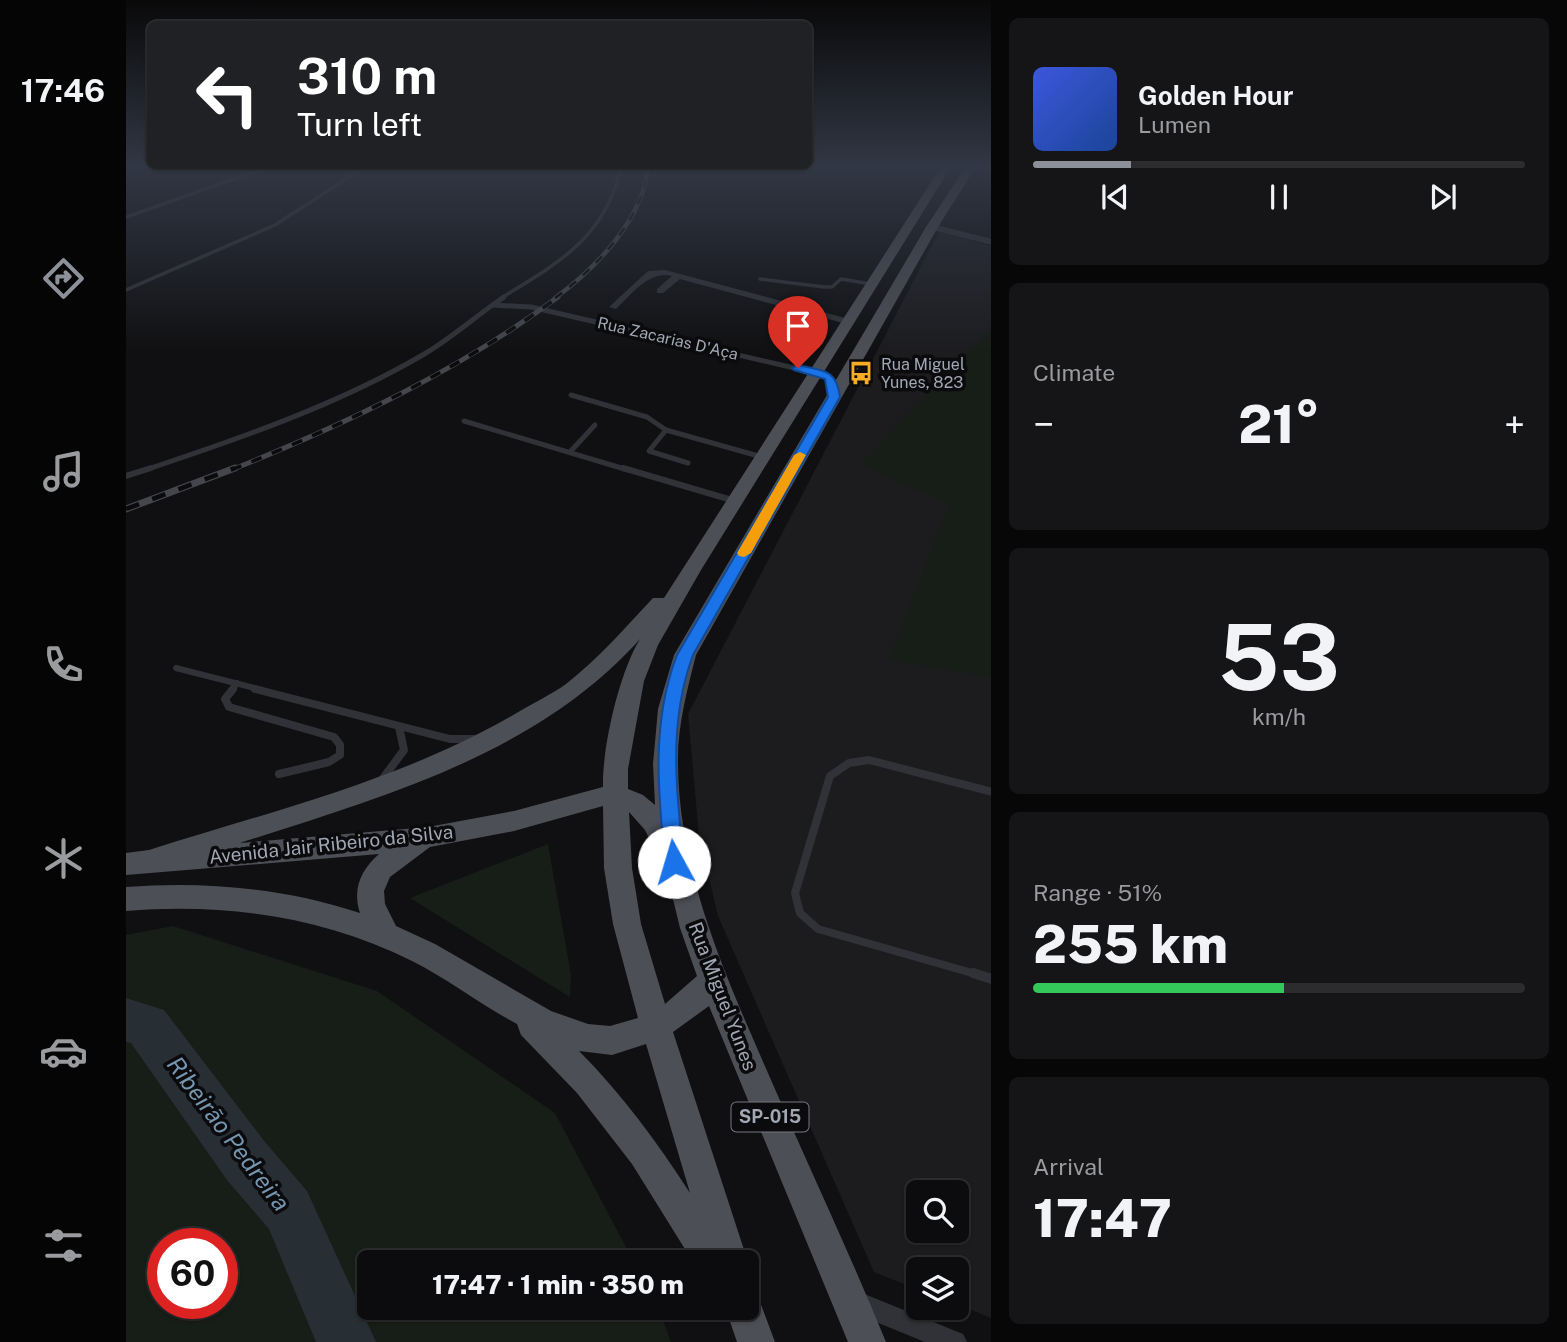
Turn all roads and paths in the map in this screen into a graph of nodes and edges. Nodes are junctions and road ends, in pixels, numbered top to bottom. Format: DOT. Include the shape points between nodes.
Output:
graph roads {
  1 [pos="932,227"];
  2 [pos="269,228"];
  3 [pos="592,228"];
  4 [pos="907,228"];
  5 [pos="934,228"];
  6 [pos="991,243"];
  7 [pos="679,275"];
  8 [pos="760,279"];
  9 [pos="871,284"];
  10 [pos="126,290"];
  11 [pos="660,291"];
  12 [pos="505,297"];
  13 [pos="518,304"];
  14 [pos="492,305"];
  15 [pos="613,307"];
  16 [pos="844,326"];
  17 [pos="858,356"];
  18 [pos="817,373"];
  19 [pos="571,395"];
  20 [pos="834,397"];
  21 [pos="464,421"];
  22 [pos="595,425"];
  23 [pos="666,430"];
  24 [pos="570,452"];
  25 [pos="763,457"];
  26 [pos="688,463"];
  27 [pos="126,477"];
  28 [pos="735,501"];
  29 [pos="691,570"];
  30 [pos="176,668"];
  31 [pos="237,683"];
  32 [pos="399,727"];
  33 [pos="502,733"];
  34 [pos="279,775"];
  35 [pos="373,790"];
  36 [pos="991,792"];
  37 [pos="615,796"];
  38 [pos="428,837"];
  39 [pos="674,862"];
  40 [pos="138,863"];
  41 [pos="126,899"];
  42 [pos="386,935"];
  43 [pos="991,979"];
  44 [pos="713,981"];
  45 [pos="513,1005"];
  46 [pos="656,1026"];
  47 [pos="706,1250"];
  48 [pos="726,1250"];
  49 [pos="849,1300"];
  50 [pos="867,1342"];
  51 [pos="955,1342"];
  1 -- 17 [label="main road, Rua Miguel Yunes / SP-015"];
  2 -- 10 [label="lane"];
  3 -- 12 [label="lane" via="562,260"];
  4 -- 9 [label="main road"];
  5 -- 6 [label="street"];
  7 -- 11 [label="street"];
  7 -- 15 [label="street" via="651,273"];
  7 -- 16 [label="street"];
  8 -- 9 [label="lane" via="824,287 841,279"];
  9 -- 16 [label="main road"];
  12 -- 13 [label="lane"];
  12 -- 14 [label="lane"];
  13 -- 14 [label="lane"];
  13 -- 18 [label="lane, Rua Zacarias D'Aça"];
  14 -- 27 [label="lane" via="444,341 361,386"];
  16 -- 17 [label="main road" via="846,350"];
  16 -- 18 [label="main road"];
  17 -- 20 [label="main road, Rua Miguel Yunes / SP-015"];
  18 -- 20 [label="main road" via="832,381"];
  18 -- 25 [label="main road"];
  19 -- 23 [label="lane" via="647,417"];
  20 -- 39 [label="main road, Rua Miguel Yunes / SP-015" via="685,655 674,683 666,773"];
  21 -- 24 [label="lane"];
  22 -- 24 [label="lane"];
  23 -- 25 [label="lane"];
  23 -- 26 [label="lane" via="649,451"];
  24 -- 28 [label="lane"];
  25 -- 28 [label="main road"];
  28 -- 29 [label="main road"];
  29 -- 33 [label="main road" via="573,690"];
  29 -- 37 [label="main road" via="647,645 633,681 614,769"];
  30 -- 31 [label="lane"];
  31 -- 32 [label="lane"];
  31 -- 34 [label="lane" via="225,699 229,707 334,737 340,745 340,755 329,762"];
  32 -- 33 [label="lane" via="450,739"];
  32 -- 35 [label="lane" via="404,750"];
  33 -- 35 [label="main road" via="448,761"];
  35 -- 40 [label="main road"];
  36 -- 43 [label="lane" via="869,760 849,762 830,776 795,893 800,913 818,929"];
  37 -- 38 [label="main road, Avenida Jair Ribeiro da Silva"];
  37 -- 39 [label="main road" via="635,802 645,811"];
  37 -- 46 [label="main road" via="618,868 627,924"];
  38 -- 40 [label="main road, Avenida Jair Ribeiro da Silva"];
  38 -- 42 [label="main road" via="395,854 373,883 369,903"];
  39 -- 44 [label="main road, Rua Miguel Yunes / SP-015"];
  41 -- 42 [label="main road, Avenida Jair Ribeiro da Silva" via="217,896 299,907"];
  42 -- 45 [label="main road, Avenida Jair Ribeiro da Silva" via="461,972"];
  44 -- 46 [label="main road, Avenida Jair Ribeiro da Silva" via="689,1007"];
  44 -- 49 [label="main road, Rua Miguel Yunes / SP-015"];
  45 -- 46 [label="main road, Avenida Jair Ribeiro da Silva" via="569,1036 611,1042"];
  45 -- 47 [label="main road" via="580,1073 644,1152"];
  46 -- 48 [label="main road"];
  49 -- 50 [label="main road, Rua Miguel Yunes / SP-015"];
  49 -- 51 [label="street"];
}
